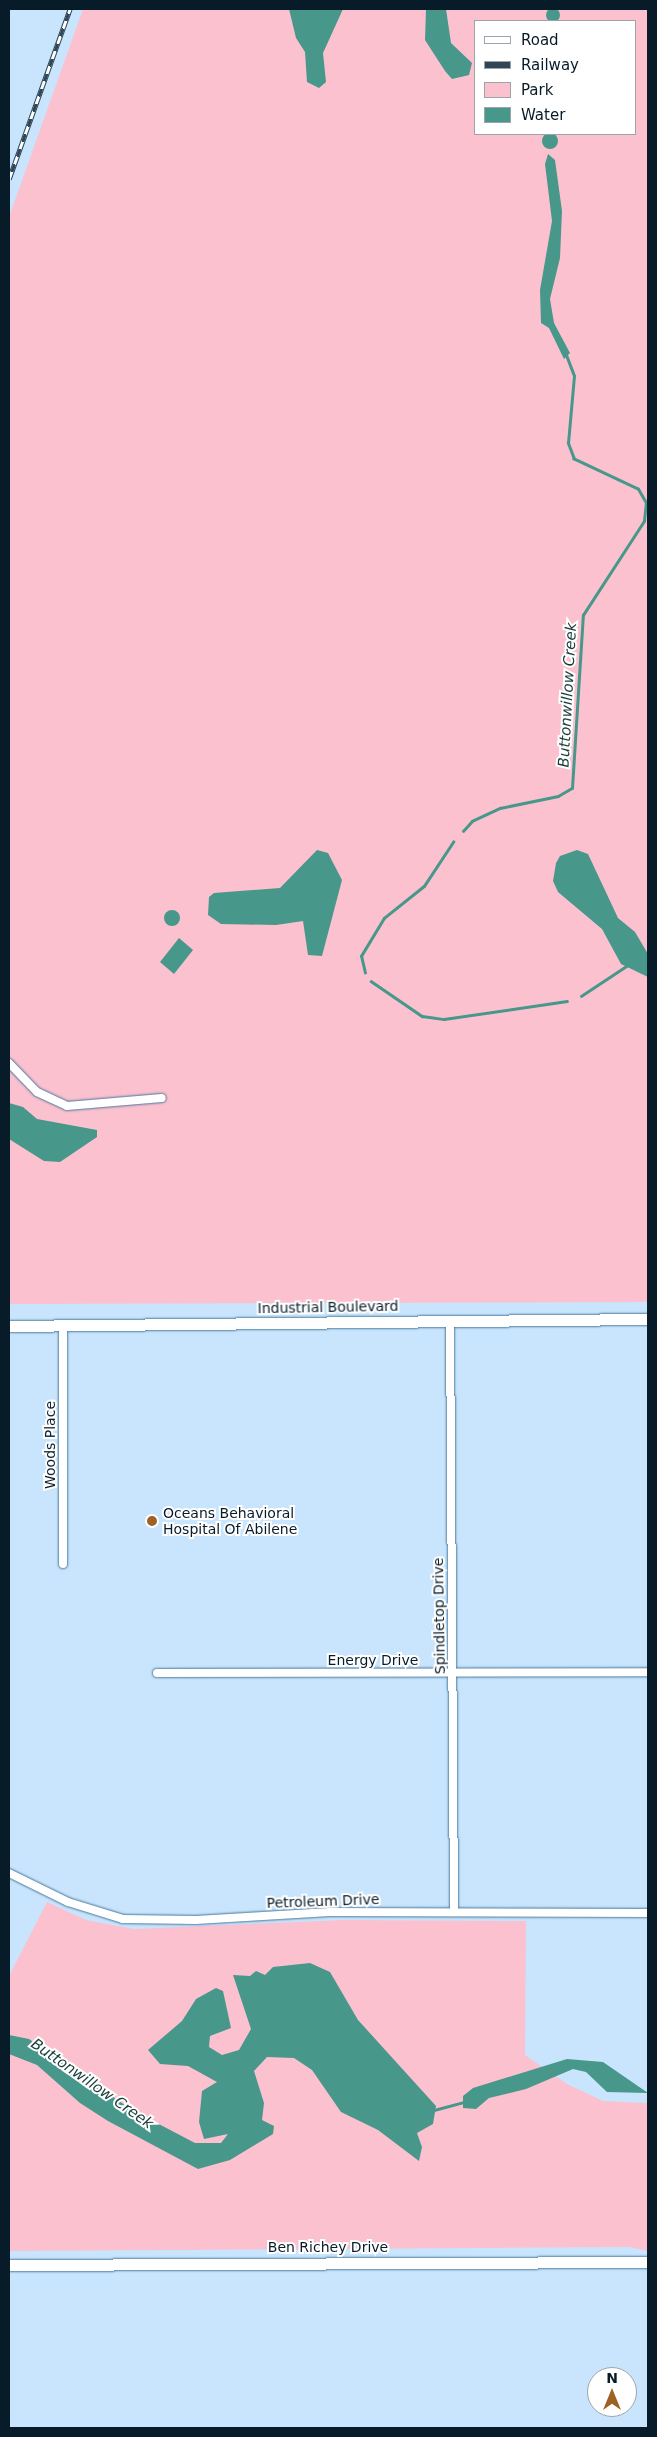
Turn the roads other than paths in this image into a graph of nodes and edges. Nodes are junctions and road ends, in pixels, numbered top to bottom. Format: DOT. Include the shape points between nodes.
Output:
graph roads {
  1 [pos="9,1063"];
  2 [pos="162,1098"];
  3 [pos="648,1319"];
  4 [pos="450,1321"];
  5 [pos="9,1326"];
  6 [pos="63,1326"];
  7 [pos="63,1564"];
  8 [pos="453,1672"];
  9 [pos="648,1672"];
  10 [pos="157,1673"];
  11 [pos="9,1873"];
  12 [pos="454,1912"];
  13 [pos="648,1912"];
  14 [pos="648,2262"];
  15 [pos="9,2264"];
  1 -- 2 [label="street" via="37,1092 68,1106"];
  3 -- 4 [label="main road, Industrial Boulevard"];
  4 -- 6 [label="main road, Industrial Boulevard"];
  4 -- 8 [label="street, Spindletop Drive"];
  5 -- 6 [label="main road, Industrial Boulevard"];
  6 -- 7 [label="street, Woods Place"];
  8 -- 9 [label="street, Energy Drive"];
  8 -- 10 [label="street, Energy Drive"];
  8 -- 12 [label="street, Spindletop Drive"];
  11 -- 12 [label="street, Petroleum Drive" via="68,1902 123,1919"];
  12 -- 13 [label="street, Petroleum Drive"];
  14 -- 15 [label="main road, Ben Richey Drive"];
}
